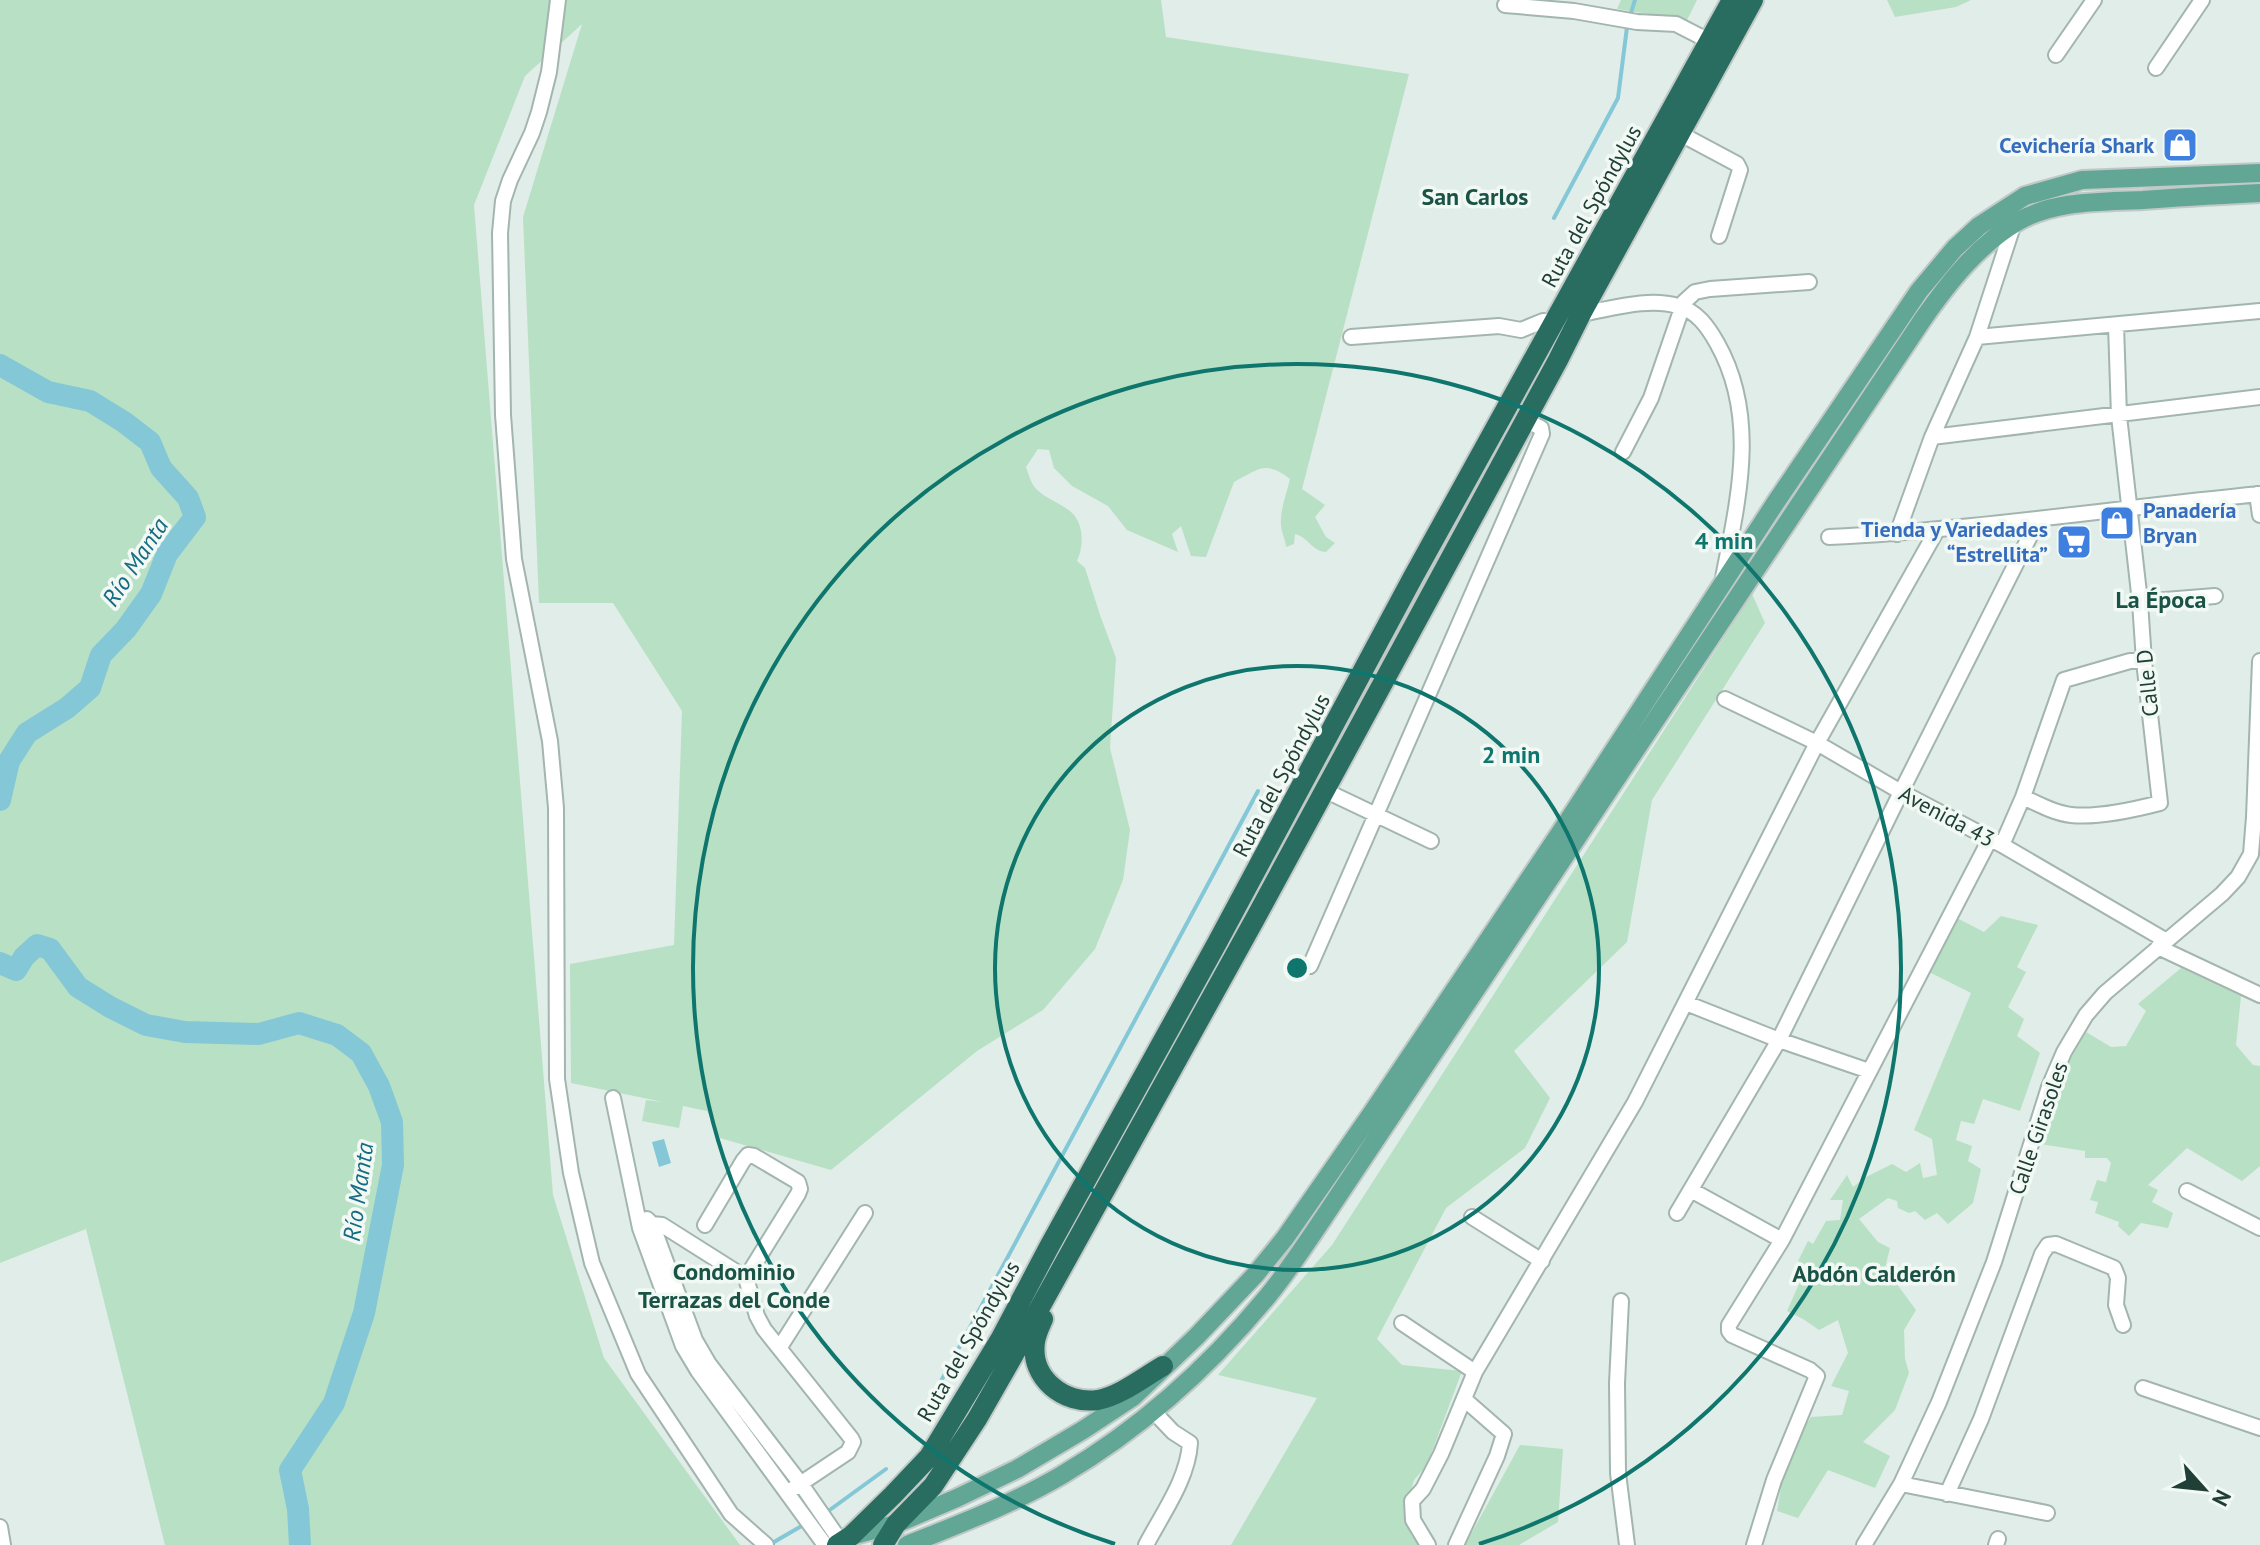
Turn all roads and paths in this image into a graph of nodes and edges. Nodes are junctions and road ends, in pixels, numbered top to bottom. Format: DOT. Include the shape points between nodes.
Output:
graph roads {
  1 [pos="558,0"];
  2 [pos="1732,0"];
  3 [pos="1753,0"];
  4 [pos="2094,0"];
  5 [pos="2202,0"];
  6 [pos="1505,5"];
  7 [pos="1709,41"];
  8 [pos="2056,55"];
  9 [pos="2156,68"];
  10 [pos="1679,133"];
  11 [pos="2260,173"];
  12 [pos="2260,193"];
  13 [pos="2014,223"];
  14 [pos="1719,236"];
  15 [pos="1809,282"];
  16 [pos="1682,307"];
  17 [pos="2260,311"];
  18 [pos="1581,314"];
  19 [pos="1555,322"];
  20 [pos="2116,325"];
  21 [pos="1351,337"];
  22 [pos="1977,337"];
  23 [pos="2260,397"];
  24 [pos="2119,416"];
  25 [pos="1525,420"];
  26 [pos="1932,437"];
  27 [pos="1623,452"];
  28 [pos="2259,494"];
  29 [pos="2130,508"];
  30 [pos="2260,515"];
  31 [pos="2038,520"];
  32 [pos="1937,530"];
  33 [pos="1897,534"];
  34 [pos="1829,537"];
  35 [pos="1721,586"];
  36 [pos="2215,596"];
  37 [pos="2140,602"];
  38 [pos="2144,661"];
  39 [pos="2260,661"];
  40 [pos="1725,699"];
  41 [pos="1817,743"];
  42 [pos="1324,790"];
  43 [pos="1901,792"];
  44 [pos="2023,797"];
  45 [pos="1376,815"];
  46 [pos="1431,841"];
  47 [pos="1996,842"];
  48 [pos="2162,944"];
  49 [pos="1310,966"];
  50 [pos="2260,995"];
  51 [pos="1686,1003"];
  52 [pos="1779,1040"];
  53 [pos="1869,1071"];
  54 [pos="613,1098"];
  55 [pos="1691,1190"];
  56 [pos="2187,1191"];
  57 [pos="865,1213"];
  58 [pos="1677,1213"];
  59 [pos="1472,1217"];
  60 [pos="705,1225"];
  61 [pos="646,1226"];
  62 [pos="2260,1228"];
  63 [pos="1782,1240"];
  64 [pos="1542,1261"];
  65 [pos="1060,1270"];
  66 [pos="746,1278"];
  67 [pos="1621,1301"];
  68 [pos="1402,1323"];
  69 [pos="2123,1325"];
  70 [pos="780,1347"];
  71 [pos="1163,1366"];
  72 [pos="1475,1372"];
  73 [pos="2143,1388"];
  74 [pos="1464,1399"];
  75 [pos="1154,1412"];
  76 [pos="2260,1428"];
  77 [pos="1901,1484"];
  78 [pos="794,1488"];
  79 [pos="1947,1494"];
  80 [pos="2047,1513"];
  81 [pos="896,1524"];
  82 [pos="0,1527"];
  83 [pos="839,1542"];
  84 [pos="3,1545"];
  85 [pos="766,1545"];
  86 [pos="870,1545"];
  87 [pos="883,1545"];
  88 [pos="907,1545"];
  89 [pos="1146,1545"];
  90 [pos="1428,1545"];
  91 [pos="1456,1545"];
  92 [pos="1627,1545"];
  93 [pos="1754,1545"];
  94 [pos="1864,1545"];
  1 -- 85 [label="street" via="549,72 532,133 503,201 500,233 503,415 514,559 550,741 556,808 557,1079 592,1263 638,1374 731,1514"];
  2 -- 7 [label="highway, Ruta del Spóndylus"];
  3 -- 10 [label="highway, Ruta del Spóndylus"];
  4 -- 8 [label="street"];
  5 -- 9 [label="street"];
  6 -- 7 [label="street" via="1676,24"];
  7 -- 19 [label="highway, Ruta del Spóndylus"];
  10 -- 14 [label="street" via="1740,170"];
  10 -- 18 [label="highway, Ruta del Spóndylus"];
  11 -- 35 [label="main road" via="2082,180 2025,196 1979,226 1919,291"];
  12 -- 13 [label="main road" via="2071,205 2048,208"];
  13 -- 22 [label="street"];
  13 -- 75 [label="main road" via="1943,290 1269,1295"];
  15 -- 16 [label="street" via="1710,289 1695,292"];
  16 -- 18 [label="street" via="1663,303"];
  16 -- 27 [label="street" via="1651,398"];
  16 -- 35 [label="street" via="1703,320 1716,341 1739,407 1743,458"];
  17 -- 20 [label="street"];
  18 -- 25 [label="highway, Ruta del Spóndylus"];
  19 -- 21 [label="street" via="1521,330 1499,326"];
  19 -- 83 [label="highway, Ruta del Spóndylus" via="995,1349 929,1457"];
  20 -- 22 [label="street"];
  20 -- 24 [label="street, Calle D"];
  22 -- 26 [label="street"];
  23 -- 24 [label="street"];
  24 -- 26 [label="street"];
  24 -- 29 [label="street, Calle D"];
  25 -- 42 [label="highway, Ruta del Spóndylus"];
  25 -- 45 [label="street" via="1542,434"];
  26 -- 33 [label="street"];
  28 -- 29 [label="street"];
  28 -- 30 [label="street"];
  29 -- 31 [label="street"];
  29 -- 37 [label="street, Calle D"];
  31 -- 32 [label="street"];
  31 -- 43 [label="street"];
  32 -- 33 [label="street"];
  32 -- 41 [label="street"];
  33 -- 34 [label="street"];
  35 -- 71 [label="main road" via="1285,1238 1230,1303"];
  36 -- 37 [label="street"];
  37 -- 38 [label="street, Calle D"];
  38 -- 44 [label="street" via="2064,680"];
  38 -- 44 [label="street, Calle D" via="2160,803 2131,811 2071,815"];
  39 -- 48 [label="street, Calle Girasoles" via="2251,854 2222,894"];
  40 -- 41 [label="street, Avenida 43"];
  41 -- 43 [label="street, Avenida 43"];
  41 -- 51 [label="street"];
  42 -- 45 [label="street"];
  42 -- 65 [label="highway, Ruta del Spóndylus"];
  43 -- 47 [label="street, Avenida 43"];
  43 -- 52 [label="street"];
  44 -- 47 [label="street"];
  45 -- 46 [label="street"];
  45 -- 49 [label="street"];
  47 -- 48 [label="street, Avenida 43"];
  47 -- 53 [label="street"];
  48 -- 50 [label="street, Avenida 43"];
  48 -- 77 [label="street, Calle Girasoles" via="2105,993 2064,1052 1994,1262"];
  51 -- 52 [label="street"];
  51 -- 64 [label="street"];
  52 -- 53 [label="street"];
  52 -- 55 [label="street"];
  53 -- 63 [label="street"];
  54 -- 61 [label="street" via="633,1203"];
  55 -- 58 [label="street"];
  55 -- 63 [label="street"];
  56 -- 62 [label="street"];
  57 -- 70 [label="street"];
  59 -- 64 [label="street"];
  60 -- 66 [label="street" via="748,1155 798,1182 798,1194"];
  61 -- 66 [label="street" via="662,1225"];
  61 -- 78 [label="street" via="698,1371 719,1388"];
  63 -- 93 [label="street" via="1729,1331 1817,1376"];
  64 -- 72 [label="street"];
  65 -- 71 [label="highway" via="1035,1343 1046,1383 1073,1398 1097,1400"];
  65 -- 81 [label="highway, Ruta del Spóndylus" via="970,1430 933,1486"];
  66 -- 70 [label="street" via="757,1316"];
  67 -- 92 [label="street" via="1618,1473"];
  68 -- 72 [label="street"];
  69 -- 79 [label="street" via="2114,1268 2048,1245"];
  70 -- 78 [label="street" via="853,1442 848,1452"];
  71 -- 81 [label="main road" via="1133,1397 1051,1451"];
  72 -- 74 [label="street"];
  73 -- 76 [label="street"];
  74 -- 90 [label="street" via="1423,1489 1412,1501 1413,1520"];
  74 -- 91 [label="street" via="1504,1434"];
  75 -- 88 [label="main road" via="1060,1476"];
  75 -- 89 [label="street" via="1190,1443 1190,1451"];
  77 -- 79 [label="street"];
  77 -- 94 [label="street, Calle Girasoles"];
  78 -- 83 [label="street"];
  79 -- 80 [label="street"];
  81 -- 83 [label="main road"];
  81 -- 87 [label="highway, Ruta del Spóndylus"];
  82 -- 84 [label="street"];
  83 -- 86 [label="street" via="865,1539"];
}
